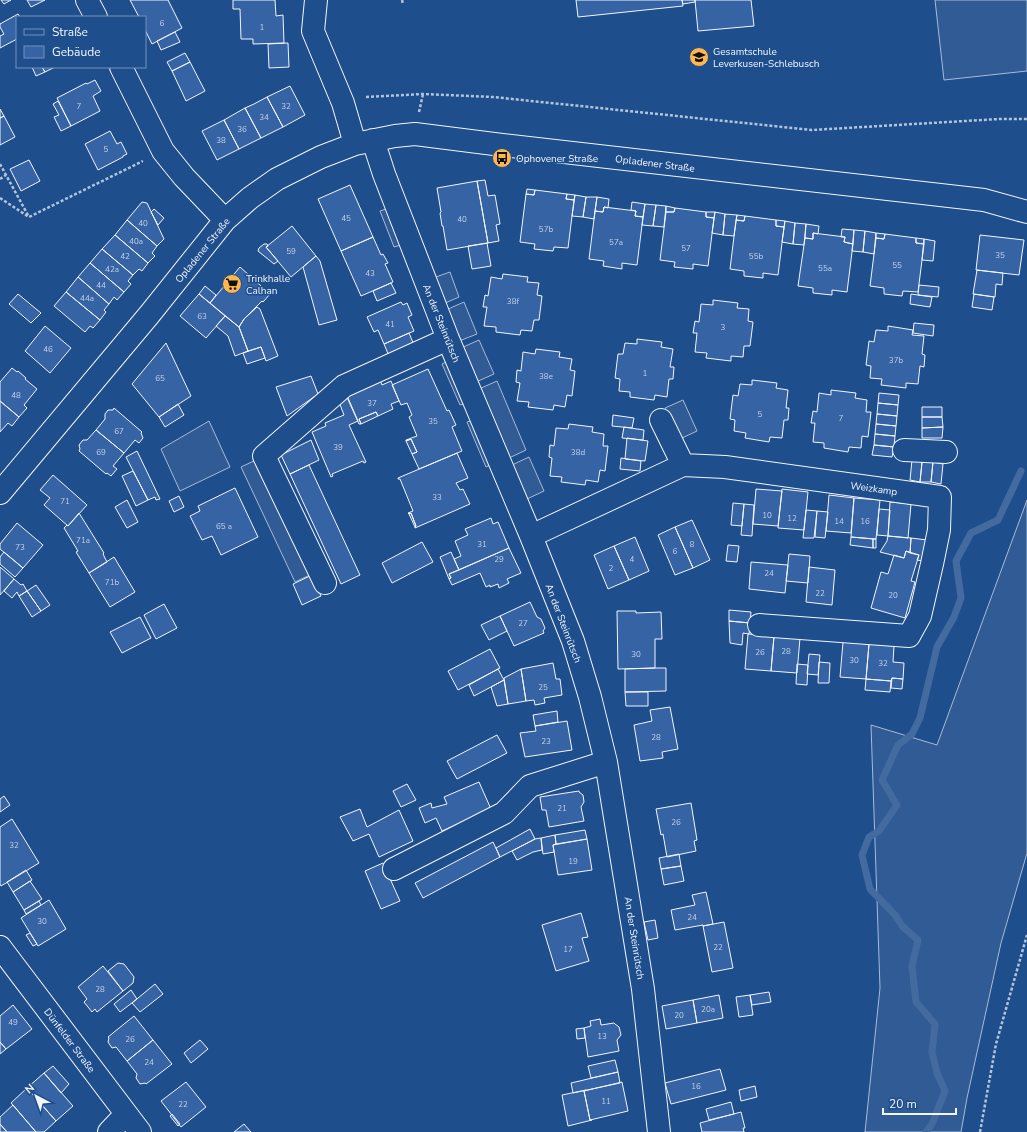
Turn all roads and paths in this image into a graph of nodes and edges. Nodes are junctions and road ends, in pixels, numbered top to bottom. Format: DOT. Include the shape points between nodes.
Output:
graph roads {
  1 [pos="87,0"];
  2 [pos="316,0"];
  3 [pos="402,0"];
  4 [pos="403,4"];
  5 [pos="95,16"];
  6 [pos="121,68"];
  7 [pos="343,103"];
  8 [pos="1027,119"];
  9 [pos="364,142"];
  10 [pos="163,152"];
  11 [pos="0,164"];
  12 [pos="6,175"];
  13 [pos="0,179"];
  14 [pos="0,198"];
  15 [pos="1027,212"];
  16 [pos="30,217"];
  17 [pos="225,220"];
  18 [pos="448,339"];
  19 [pos="661,420"];
  20 [pos="904,450"];
  21 [pos="946,452"];
  22 [pos="683,466"];
  23 [pos="0,493"];
  24 [pos="530,536"];
  25 [pos="325,583"];
  26 [pos="758,625"];
  27 [pos="606,762"];
  28 [pos="394,869"];
  29 [pos="1027,935"];
  30 [pos="0,947"];
  31 [pos="126,1114"];
  32 [pos="109,1132"];
  33 [pos="140,1132"];
  34 [pos="659,1132"];
  35 [pos="980,1132"];
  1 -- 5 [label="street"];
  2 -- 7 [label="street" via="313,31"];
  3 -- 4 [label="path"];
  6 -- 10 [label="street"];
  7 -- 8 [label="path" via="366,97 423,94 493,97 812,130"];
  7 -- 9 [label="street"];
  9 -- 15 [label="street, Opladener Straße" via="415,134 984,200"];
  9 -- 17 [label="street, Opladener Straße" via="321,157 277,179"];
  9 -- 18 [label="street, An der Steinrütsch" via="384,174"];
  10 -- 16 [label="path"];
  10 -- 17 [label="street"];
  11 -- 12 [label="path"];
  12 -- 13 [label="path"];
  12 -- 16 [label="path"];
  14 -- 16 [label="path"];
  17 -- 23 [label="street, Opladener Straße" via="149,316"];
  18 -- 24 [label="street, An der Steinrütsch"];
  18 -- 25 [label="street" via="344,386 264,456"];
  19 -- 22 [label="street"];
  20 -- 21 [label="street"];
  22 -- 24 [label="street, Weizkamp"];
  22 -- 26 [label="street, Weizkamp" via="725,467 940,497 939,530 920,616 909,636"];
  24 -- 27 [label="street, An der Steinrütsch" via="573,641"];
  27 -- 28 [label="street" via="530,786 504,813"];
  27 -- 34 [label="street, An der Steinrütsch" via="643,989"];
  29 -- 35 [label="path" via="996,1044"];
  30 -- 31 [label="street, Dünfelder Straße"];
  31 -- 32 [label="street"];
  31 -- 33 [label="street, Dünfelder Straße"];
}
